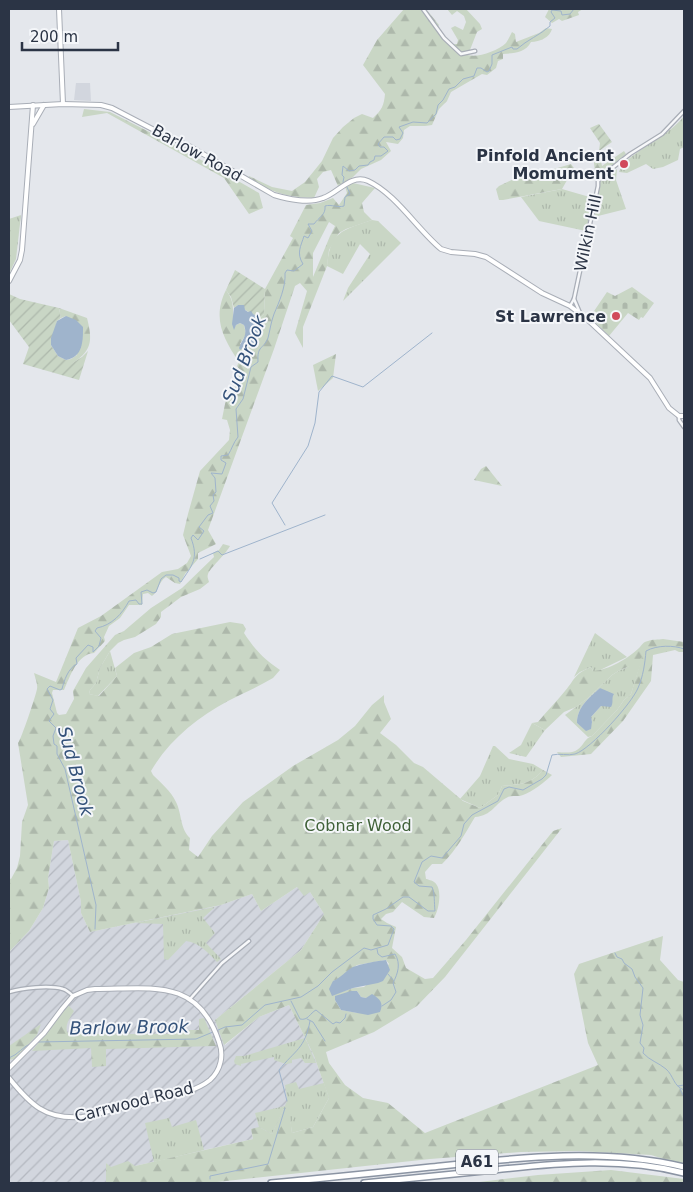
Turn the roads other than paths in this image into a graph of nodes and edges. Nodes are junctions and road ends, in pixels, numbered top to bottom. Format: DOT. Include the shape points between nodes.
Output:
graph roads {
  1 [pos="59,9"];
  2 [pos="423,9"];
  3 [pos="475,51"];
  4 [pos="62,104"];
  5 [pos="33,105"];
  6 [pos="44,105"];
  7 [pos="9,107"];
  8 [pos="684,111"];
  9 [pos="32,126"];
  10 [pos="9,281"];
  11 [pos="574,299"];
  12 [pos="570,306"];
  13 [pos="580,313"];
  14 [pos="682,416"];
  15 [pos="684,427"];
  16 [pos="249,941"];
  17 [pos="9,992"];
  18 [pos="73,996"];
  19 [pos="190,999"];
  20 [pos="9,1068"];
  21 [pos="9,1078"];
  22 [pos="684,1167"];
  23 [pos="684,1173"];
  24 [pos="271,1183"];
  25 [pos="364,1183"];
  1 -- 4 [label="main road"];
  2 -- 3 [label="street" via="454,49 461,54"];
  4 -- 6 [label="main road, Barlow Road"];
  4 -- 12 [label="main road, Barlow Road" via="112,108 191,147 274,195 314,200 359,179 368,181 392,199 441,249 486,257 542,293"];
  5 -- 6 [label="main road, Barlow Road"];
  5 -- 7 [label="main road, Barlow Road"];
  5 -- 9 [label="main road"];
  6 -- 9 [label="main road"];
  8 -- 11 [label="street, Wilkin Hill" via="662,134 630,154 598,181"];
  9 -- 10 [label="main road" via="22,250"];
  11 -- 12 [label="street, Wilkin Hill"];
  11 -- 13 [label="street"];
  12 -- 13 [label="main road"];
  13 -- 14 [label="main road" via="650,378 669,408"];
  14 -- 15 [label="street" via="679,420"];
  16 -- 19 [label="street" via="222,963"];
  17 -- 18 [label="street" via="22,988 57,988"];
  18 -- 19 [label="main road" via="93,989 161,989"];
  18 -- 20 [label="main road" via="33,1046"];
  19 -- 21 [label="main road, Carrwood Road" via="206,1013 222,1050 219,1068 202,1085 174,1095 66,1118 34,1106"];
  22 -- 24 [label="highway, A61" via="664,1162 575,1155 500,1159"];
  23 -- 25 [label="highway, A61" via="606,1162 568,1162"];
}
